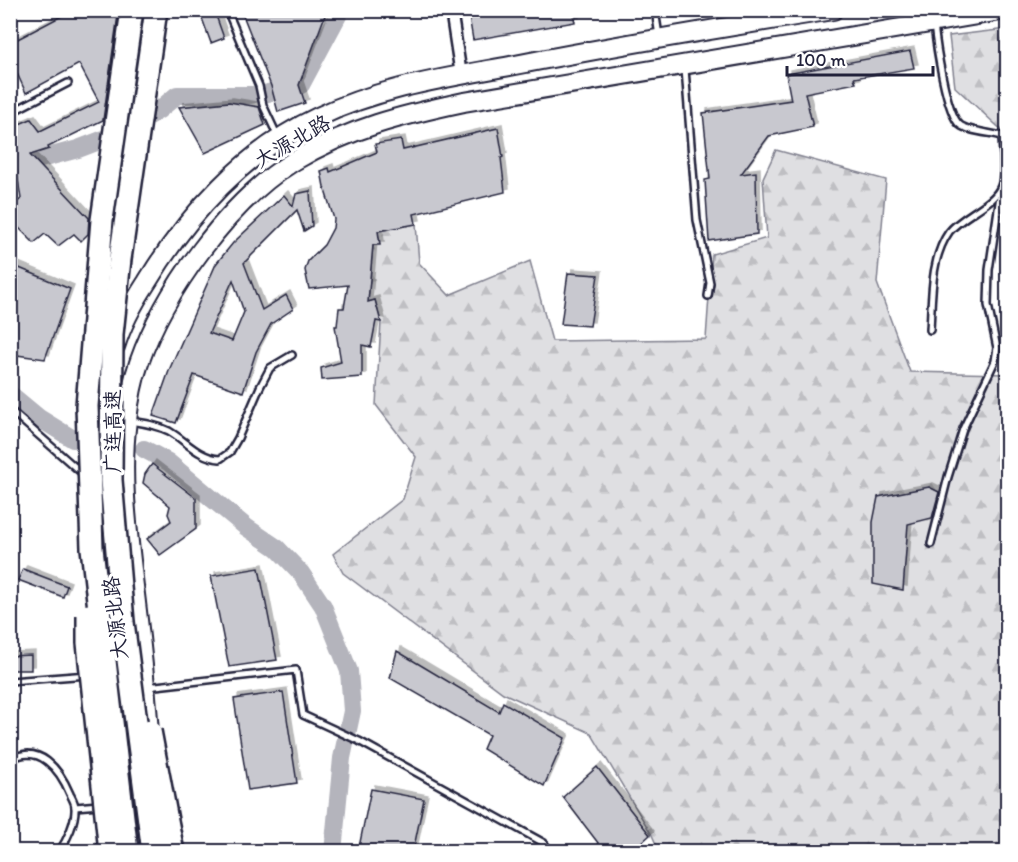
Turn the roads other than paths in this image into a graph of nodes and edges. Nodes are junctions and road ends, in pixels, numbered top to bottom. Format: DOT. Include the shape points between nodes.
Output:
graph roads {
  1 [pos="132,10"];
  2 [pos="156,10"];
  3 [pos="227,10"];
  4 [pos="451,10"];
  5 [pos="655,10"];
  6 [pos="833,10"];
  7 [pos="1007,10"];
  8 [pos="934,23"];
  9 [pos="660,38"];
  10 [pos="685,64"];
  11 [pos="461,75"];
  12 [pos="68,83"];
  13 [pos="10,113"];
  14 [pos="279,138"];
  15 [pos="1001,188"];
  16 [pos="708,296"];
  17 [pos="930,330"];
  18 [pos="292,355"];
  19 [pos="10,410"];
  20 [pos="127,420"];
  21 [pos="97,485"];
  22 [pos="91,512"];
  23 [pos="931,544"];
  24 [pos="122,611"];
  25 [pos="116,672"];
  26 [pos="10,681"];
  27 [pos="146,687"];
  28 [pos="10,760"];
  29 [pos="135,802"];
  30 [pos="108,804"];
  31 [pos="75,807"];
  32 [pos="544,843"];
  33 [pos="59,852"];
  34 [pos="110,852"];
  35 [pos="127,852"];
  36 [pos="134,852"];
  37 [pos="153,852"];
  38 [pos="160,852"];
  39 [pos="174,852"];
  40 [pos="540,852"];
  41 [pos="550,852"];
  1 -- 22 [label="highway, 广连高速, bridge" via="102,220 87,406"];
  2 -- 24 [label="highway, 广连高速, bridge" via="112,334 111,480"];
  3 -- 14 [label="lane"];
  4 -- 11 [label="street"];
  5 -- 9 [label="lane"];
  6 -- 9 [label="main road, 大源北路"];
  7 -- 8 [label="main road, 大源北路"];
  8 -- 10 [label="main road, 大源北路"];
  8 -- 15 [label="lane" via="952,116 961,126 1002,136"];
  9 -- 11 [label="main road, 大源北路"];
  10 -- 16 [label="lane" via="698,220 710,283"];
  10 -- 20 [label="main road, 大源北路" via="395,117 334,140 294,161 260,185 187,271 157,319 138,364"];
  11 -- 14 [label="main road, 大源北路" via="358,100"];
  12 -- 13 [label="lane"];
  14 -- 21 [label="main road, 大源北路" via="250,159 186,225 165,252 120,330 101,399"];
  15 -- 17 [label="lane" via="965,216 950,232 939,253"];
  15 -- 23 [label="lane" via="988,305 997,348 963,429"];
  18 -- 20 [label="lane" via="270,368 238,438 230,452 220,459 209,458 169,431"];
  19 -- 21 [label="lane"];
  20 -- 27 [label="main road, 大源北路" via="126,514"];
  21 -- 25 [label="main road, 大源北路"];
  22 -- 34 [label="highway, bridge" via="88,642"];
  22 -- 35 [label="highway, 广连高速, bridge"];
  24 -- 37 [label="highway, 广连高速, bridge"];
  24 -- 39 [label="highway, bridge"];
  25 -- 26 [label="lane"];
  25 -- 29 [label="main road, 大源北路"];
  27 -- 29 [label="main road, 大源北路"];
  27 -- 32 [label="lane" via="296,670 303,715 359,741"];
  28 -- 31 [label="lane" via="32,754 45,758 59,772"];
  29 -- 36 [label="main road, 大源北路"];
  29 -- 38 [label="main road, 大源北路"];
  30 -- 31 [label="lane"];
  31 -- 33 [label="lane"];
  32 -- 40 [label="lane"];
  32 -- 41 [label="lane"];
}
